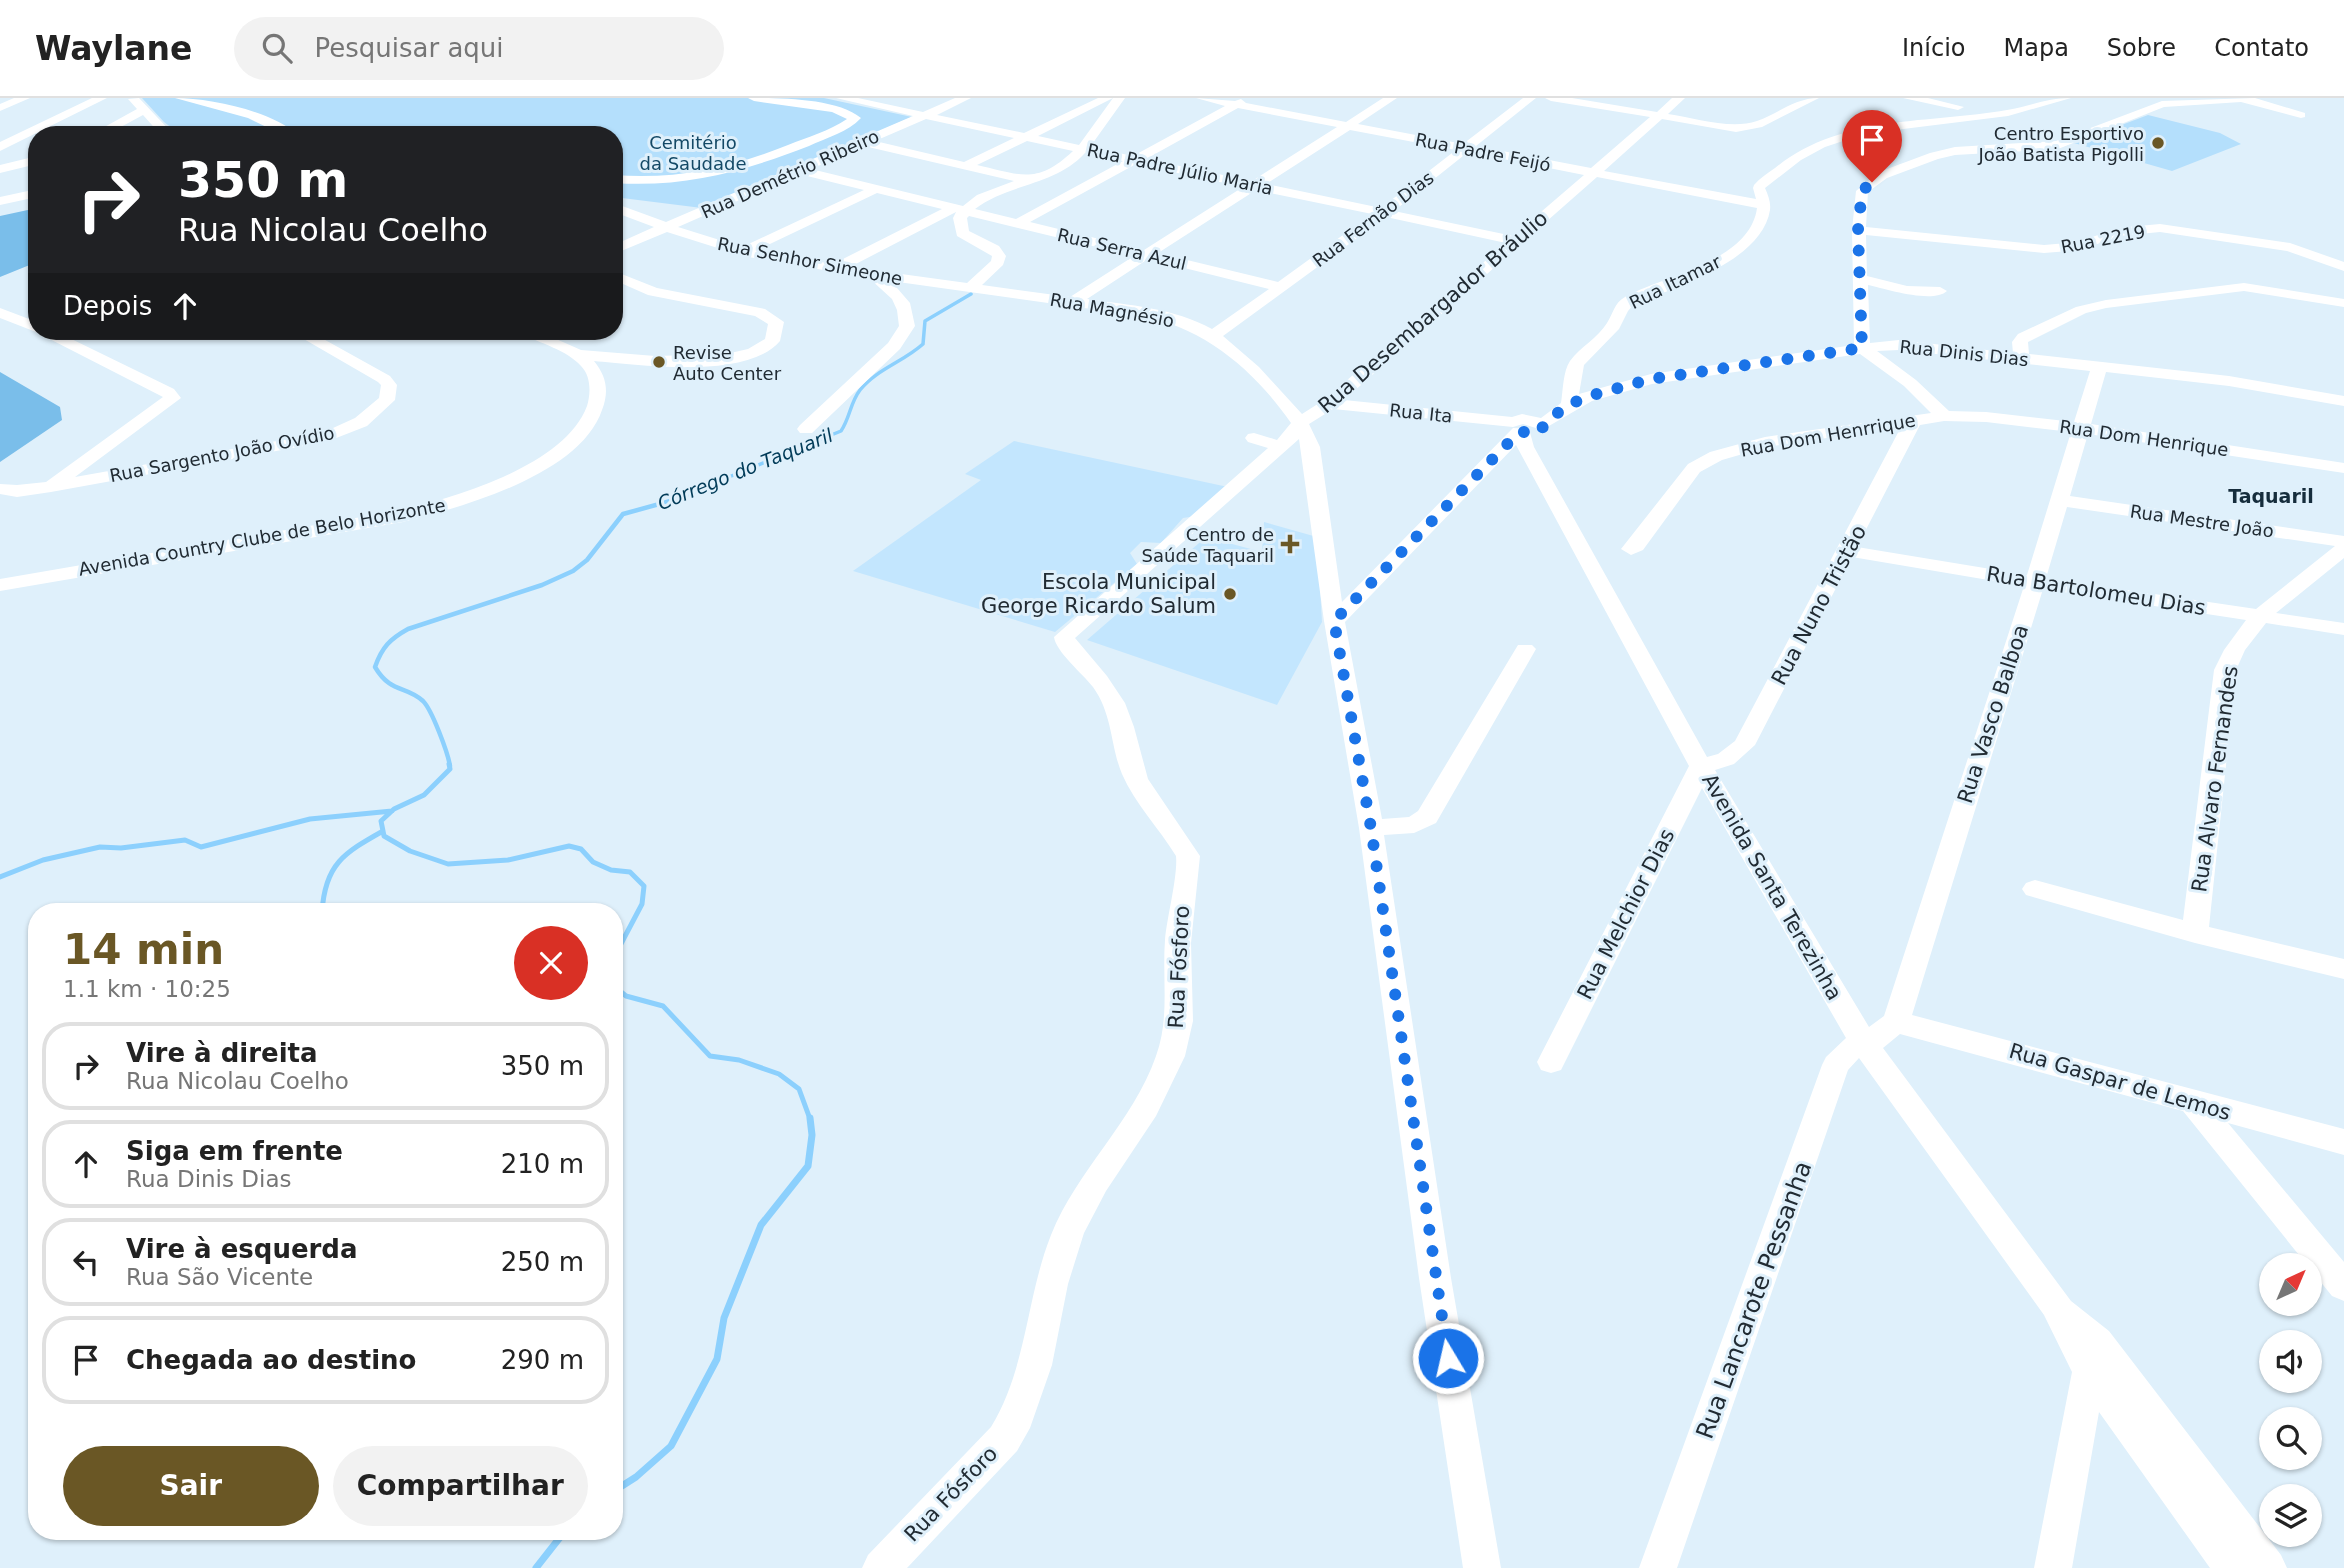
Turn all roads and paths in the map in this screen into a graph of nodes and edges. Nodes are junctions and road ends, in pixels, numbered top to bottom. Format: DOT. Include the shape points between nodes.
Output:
graph roads {
  1 [pos="24,98"];
  2 [pos="101,98"];
  3 [pos="133,98"];
  4 [pos="181,98"];
  5 [pos="754,98"];
  6 [pos="842,98"];
  7 [pos="965,98"];
  8 [pos="1202,98"];
  9 [pos="1391,98"];
  10 [pos="1530,98"];
  11 [pos="1551,98"];
  12 [pos="1679,98"];
  13 [pos="1813,98"];
  14 [pos="1909,98"];
  15 [pos="2065,98"];
  16 [pos="2241,98"];
  17 [pos="2249,98"];
  18 [pos="1116,99"];
  19 [pos="1242,101"];
  20 [pos="1961,102"];
  21 [pos="0,108"];
  22 [pos="144,110"];
  23 [pos="2301,115"];
  24 [pos="925,116"];
  25 [pos="1658,116"];
  26 [pos="1912,121"];
  27 [pos="43,126"];
  28 [pos="113,126"];
  29 [pos="159,126"];
  30 [pos="277,126"];
  31 [pos="1347,126"];
  32 [pos="28,133"];
  33 [pos="1027,137"];
  34 [pos="862,142"];
  35 [pos="1940,142"];
  36 [pos="0,147"];
  37 [pos="1468,148"];
  38 [pos="2004,148"];
  39 [pos="1086,149"];
  40 [pos="1138,159"];
  41 [pos="28,162"];
  42 [pos="965,166"];
  43 [pos="0,169"];
  44 [pos="797,170"];
  45 [pos="1593,173"];
  46 [pos="623,179"];
  47 [pos="1029,182"];
  48 [pos="1255,184"];
  49 [pos="874,190"];
  50 [pos="28,195"];
  51 [pos="0,201"];
  52 [pos="1764,205"];
  53 [pos="623,211"];
  54 [pos="963,211"];
  55 [pos="1384,212"];
  56 [pos="1017,224"];
  57 [pos="667,228"];
  58 [pos="1858,230"];
  59 [pos="1517,241"];
  60 [pos="623,246"];
  61 [pos="743,252"];
  62 [pos="1148,255"];
  63 [pos="2344,267"];
  64 [pos="835,269"];
  65 [pos="874,275"];
  66 [pos="623,278"];
  67 [pos="1859,278"];
  68 [pos="1280,287"];
  69 [pos="977,289"];
  70 [pos="1940,291"];
  71 [pos="1072,302"];
  72 [pos="2344,303"];
  73 [pos="0,313"];
  74 [pos="28,324"];
  75 [pos="1213,336"];
  76 [pos="72,340"];
  77 [pos="314,340"];
  78 [pos="545,340"];
  79 [pos="1862,348"];
  80 [pos="574,354"];
  81 [pos="2022,359"];
  82 [pos="2099,368"];
  83 [pos="1575,400"];
  84 [pos="2344,401"];
  85 [pos="1330,404"];
  86 [pos="1944,416"];
  87 [pos="1914,419"];
  88 [pos="1300,422"];
  89 [pos="2080,428"];
  90 [pos="806,429"];
  91 [pos="1527,431"];
  92 [pos="106,446"];
  93 [pos="2344,468"];
  94 [pos="130,473"];
  95 [pos="51,487"];
  96 [pos="0,489"];
  97 [pos="2060,500"];
  98 [pos="2344,542"];
  99 [pos="1630,549"];
  100 [pos="2344,549"];
  101 [pos="1848,551"];
  102 [pos="2035,582"];
  103 [pos="0,585"];
  104 [pos="2258,615"];
  105 [pos="1334,621"];
  106 [pos="2344,629"];
  107 [pos="1525,649"];
  108 [pos="1701,766"];
  109 [pos="1371,828"];
  110 [pos="2035,889"];
  111 [pos="2195,933"];
  112 [pos="2344,969"];
  113 [pos="1896,1022"];
  114 [pos="1864,1043"];
  115 [pos="1551,1062"];
  116 [pos="2194,1103"];
  117 [pos="2344,1142"];
  118 [pos="2344,1286"];
  119 [pos="2092,1355"];
  120 [pos="881,1568"];
  121 [pos="1482,1568"];
  122 [pos="1658,1568"];
  123 [pos="2053,1568"];
  124 [pos="2233,1568"];
  125 [pos="2268,1568"];
  1 -- 21 [label="street"];
  2 -- 27 [label="street"];
  3 -- 22 [label="street"];
  4 -- 30 [label="street"];
  5 -- 46 [label="street" via="835,108 855,118 775,155 715,175"];
  6 -- 24 [label="street, Rua Padre Júlio Maria"];
  7 -- 24 [label="street, Rua Demétrio Ribeiro"];
  8 -- 19 [label="street, Rua Padre Feijó"];
  9 -- 31 [label="street"];
  10 -- 37 [label="street, Rua Fernão Dias"];
  11 -- 25 [label="street"];
  12 -- 25 [label="street, Rua Desembargador Bráulio"];
  13 -- 25 [label="street" via="1758,125 1736,128"];
  14 -- 20 [label="street"];
  15 -- 26 [label="street" via="2008,113"];
  16 -- 17 [label="street"];
  16 -- 23 [label="street"];
  16 -- 38 [label="street" via="2162,104 2058,145"];
  18 -- 33 [label="street"];
  18 -- 39 [label="street"];
  19 -- 31 [label="street, Rua Padre Feijó"];
  19 -- 40 [label="street"];
  20 -- 26 [label="street, Rua Itamar" via="1945,113"];
  22 -- 28 [label="street"];
  22 -- 29 [label="street"];
  24 -- 33 [label="street, Rua Padre Júlio Maria"];
  24 -- 34 [label="street, Rua Demétrio Ribeiro"];
  25 -- 45 [label="street, Rua Desembargador Bráulio"];
  26 -- 52 [label="street, Rua Itamar" via="1853,134 1804,153 1762,184"];
  31 -- 37 [label="street, Rua Padre Feijó"];
  31 -- 48 [label="street"];
  32 -- 36 [label="street"];
  33 -- 39 [label="street, Rua Padre Júlio Maria"];
  33 -- 42 [label="street"];
  34 -- 42 [label="street"];
  34 -- 44 [label="street, Rua Demétrio Ribeiro"];
  35 -- 38 [label="street"];
  37 -- 45 [label="street, Rua Padre Feijó"];
  37 -- 55 [label="street, Rua Fernão Dias"];
  38 -- 58 [label="street" via="1955,151 1883,175 1862,191"];
  39 -- 40 [label="street, Rua Padre Júlio Maria"];
  39 -- 47 [label="street" via="1068,170"];
  40 -- 48 [label="street, Rua Padre Júlio Maria"];
  40 -- 56 [label="street"];
  41 -- 43 [label="street"];
  42 -- 47 [label="street"];
  44 -- 49 [label="street, Rua Serra Azul"];
  44 -- 57 [label="street, Rua Demétrio Ribeiro"];
  45 -- 52 [label="street, Rua Padre Feijó"];
  45 -- 59 [label="street, Rua Desembargador Bráulio"];
  47 -- 54 [label="street"];
  48 -- 55 [label="street, Rua Padre Júlio Maria"];
  48 -- 62 [label="street"];
  49 -- 54 [label="street, Rua Serra Azul"];
  49 -- 61 [label="street"];
  50 -- 51 [label="street"];
  52 -- 83 [label="street, Rua Itamar" via="1749,237 1722,261 1622,309 1614,326 1576,363"];
  53 -- 57 [label="street, Rua Senhor Simeone"];
  54 -- 56 [label="street, Rua Serra Azul"];
  54 -- 64 [label="street"];
  54 -- 69 [label="street" via="970,229 999,244 1010,256 1007,267"];
  55 -- 59 [label="street, Rua Padre Júlio Maria"];
  55 -- 68 [label="street, Rua Fernão Dias"];
  56 -- 62 [label="street, Rua Serra Azul"];
  57 -- 60 [label="street, Rua Demétrio Ribeiro"];
  57 -- 61 [label="street, Rua Senhor Simeone"];
  58 -- 63 [label="street, Rua 2219" via="2044,249 2081,246 2117,232 2160,228 2290,247"];
  58 -- 67 [label="street"];
  59 -- 85 [label="street, Rua Desembargador Bráulio"];
  61 -- 64 [label="street, Rua Senhor Simeone"];
  62 -- 68 [label="street, Rua Serra Azul"];
  62 -- 71 [label="street"];
  64 -- 65 [label="street, Rua Senhor Simeone"];
  65 -- 69 [label="street, Rua Senhor Simeone"];
  65 -- 90 [label="street" via="904,304 906,326 894,346"];
  66 -- 80 [label="street" via="670,296 760,312 776,322 778,330 759,351 721,361"];
  67 -- 70 [label="street" via="1907,290"];
  67 -- 79 [label="street"];
  68 -- 75 [label="street, Rua Fernão Dias"];
  69 -- 71 [label="street, Rua Magnésio"];
  71 -- 75 [label="street, Rua Magnésio" via="1153,313"];
  72 -- 81 [label="street" via="2244,287 2106,304 2081,310 2024,337 2020,342"];
  73 -- 74 [label="street"];
  75 -- 88 [label="street, Rua Magnésio"];
  76 -- 92 [label="street" via="172,396"];
  77 -- 94 [label="street, Rua Sargento João Ovídio" via="384,379 389,385 387,400 370,416 326,437"];
  78 -- 80 [label="street"];
  79 -- 81 [label="street, Rua Dinis Dias" via="1899,345"];
  79 -- 83 [label="street, Rua Dinis Dias" via="1651,379"];
  79 -- 86 [label="street" via="1910,383"];
  80 -- 103 [label="street, Avenida Country Clube de Belo Horizonte" via="587,362 598,381 597,406 589,422 550,458 471,497 404,516"];
  81 -- 82 [label="street, Rua Dinis Dias"];
  82 -- 84 [label="street, Rua Dinis Dias" via="2229,381"];
  82 -- 89 [label="street, Rua Vasco Balboa"];
  83 -- 91 [label="street, Rua Dinis Dias"];
  85 -- 88 [label="street, Rua Desembargador Bráulio"];
  85 -- 91 [label="street, Rua Ita"];
  86 -- 87 [label="street, Rua Dom Henrrique"];
  86 -- 89 [label="street, Rua Dom Henrique"];
  87 -- 99 [label="street, Rua Dom Henrrique" via="1765,442 1704,462"];
  87 -- 101 [label="street, Rua Nuno Tristão"];
  88 -- 105 [label="street, Rua Desembargador Bráulio" via="1311,447"];
  88 -- 120 [label="street, Rua Fósforo" via="1294,434 1266,442 1064,637 1105,688 1118,712 1128,763 1188,856 1177,968 1178,1025 1158,1083 1069,1229 1057,1259 1027,1395 1016,1421"];
  89 -- 93 [label="street, Rua Dom Henrique"];
  89 -- 97 [label="street, Rua Vasco Balboa"];
  91 -- 105 [label="street, Rua Dinis Dias"];
  91 -- 108 [label="street, Avenida Santa Terezinha"];
  92 -- 94 [label="street" via="98,460 100,466"];
  92 -- 95 [label="street"];
  94 -- 95 [label="street, Rua Sargento João Ovídio"];
  95 -- 96 [label="street, Rua Sargento João Ovídio"];
  97 -- 98 [label="street, Rua Mestre João"];
  97 -- 102 [label="street, Rua Vasco Balboa"];
  100 -- 104 [label="street, Rua Alvaro Fernandes"];
  101 -- 102 [label="street, Rua Bartolomeu Dias"];
  101 -- 108 [label="street, Rua Nuno Tristão" via="1744,745 1726,759"];
  102 -- 104 [label="street, Rua Bartolomeu Dias"];
  102 -- 113 [label="street, Rua Vasco Balboa"];
  104 -- 106 [label="street, Rua Bartolomeu Dias"];
  104 -- 111 [label="street, Rua Alvaro Fernandes" via="2225,670"];
  105 -- 109 [label="street, Rua Desembargador Bráulio"];
  107 -- 109 [label="street" via="1427,817 1413,825"];
  108 -- 114 [label="street, Avenida Santa Terezinha"];
  108 -- 115 [label="street, Rua Melchior Dias"];
  109 -- 121 [label="street, Rua Desembargador Bráulio"];
  110 -- 111 [label="street"];
  111 -- 112 [label="street"];
  113 -- 114 [label="street"];
  113 -- 116 [label="street, Rua Gaspar de Lemos"];
  114 -- 119 [label="street, Avenida Santa Terezinha"];
  114 -- 122 [label="street, Rua Lancarote Pessanha" via="1852,1047 1836,1065"];
  116 -- 117 [label="street, Rua Gaspar de Lemos"];
  116 -- 118 [label="street"];
  119 -- 123 [label="street"];
  119 -- 124 [label="street, Avenida Santa Terezinha"];
  119 -- 125 [label="street, Avenida Santa Terezinha"];
}
